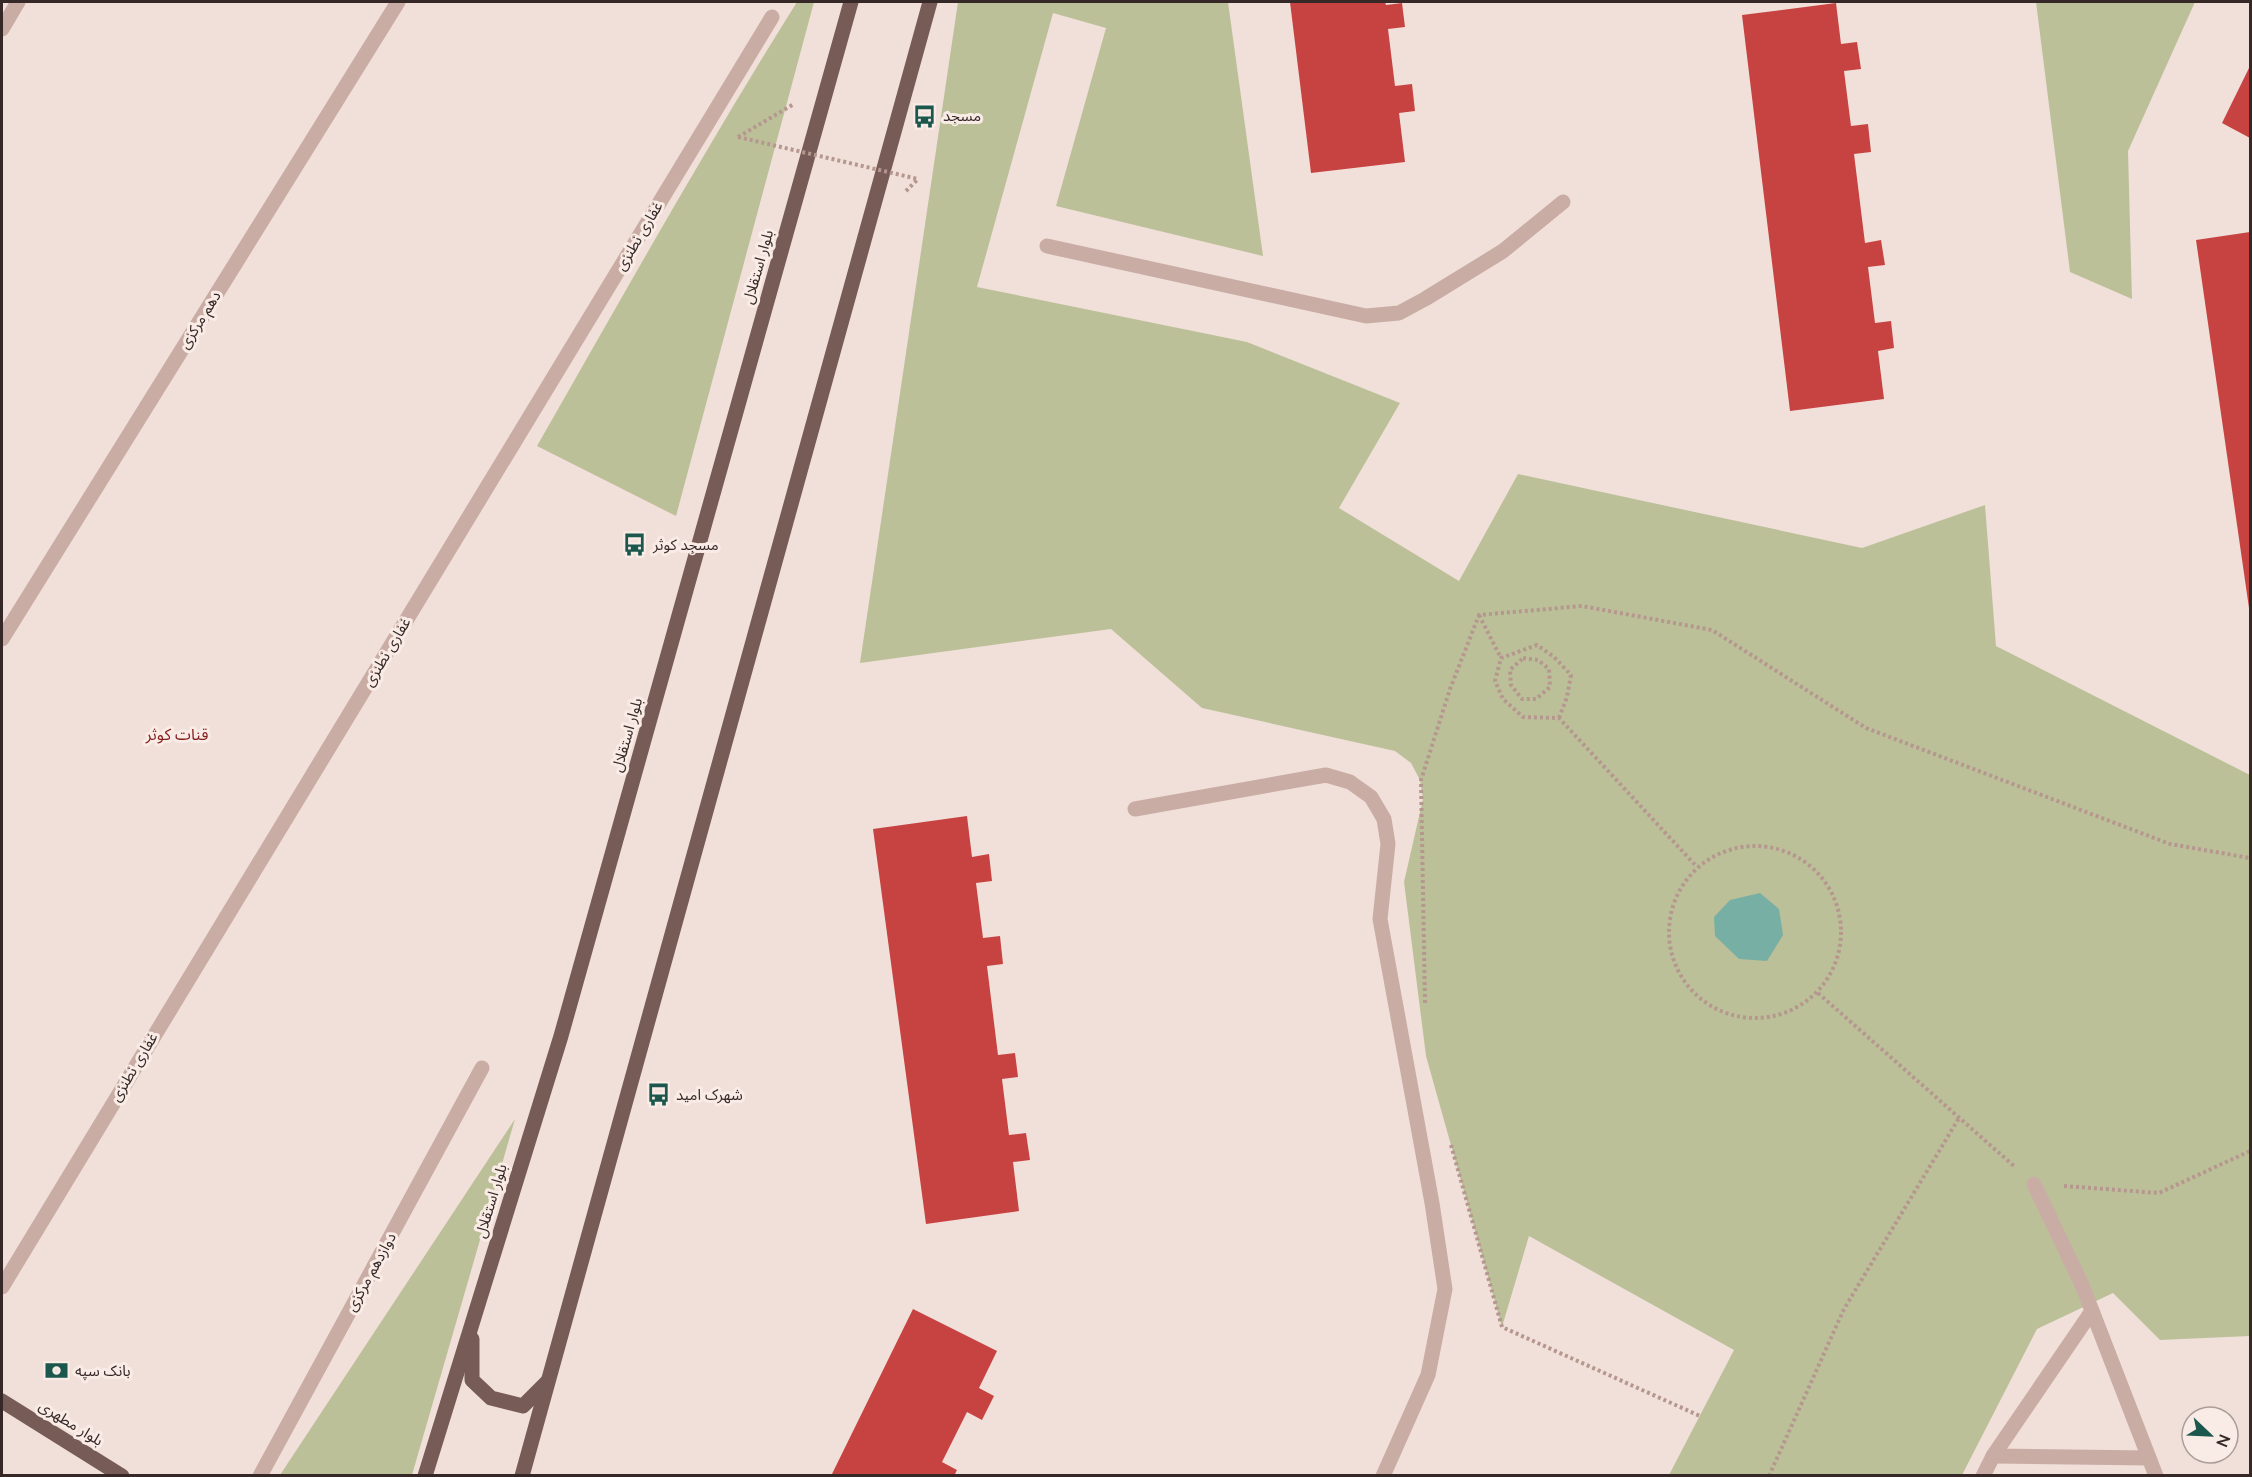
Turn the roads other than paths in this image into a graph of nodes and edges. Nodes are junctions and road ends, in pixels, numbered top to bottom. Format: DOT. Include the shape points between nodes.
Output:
graph roads {
  1 [pos="18,2"];
  2 [pos="398,2"];
  3 [pos="851,2"];
  4 [pos="930,2"];
  5 [pos="772,17"];
  6 [pos="2,29"];
  7 [pos="1563,202"];
  8 [pos="1047,246"];
  9 [pos="2,639"];
  10 [pos="1135,809"];
  11 [pos="482,1068"];
  12 [pos="2034,1184"];
  13 [pos="2,1287"];
  14 [pos="2092,1311"];
  15 [pos="473,1321"];
  16 [pos="548,1380"];
  17 [pos="2,1401"];
  18 [pos="1993,1456"];
  19 [pos="2149,1458"];
  20 [pos="122,1476"];
  21 [pos="260,1476"];
  22 [pos="425,1476"];
  23 [pos="522,1476"];
  24 [pos="1383,1476"];
  25 [pos="1983,1476"];
  26 [pos="2156,1476"];
  1 -- 6 [label="street"];
  2 -- 9 [label="street, دهم مرکزی"];
  3 -- 15 [label="main road, بلوار استقلال" via="561,1036"];
  4 -- 16 [label="main road"];
  5 -- 13 [label="street, غفاری نطنزی"];
  7 -- 8 [label="street" via="1503,250 1425,299 1399,313 1366,316"];
  10 -- 24 [label="street" via="1326,775 1350,782 1371,797 1384,819 1388,844 1380,919 1445,1289 1428,1375"];
  11 -- 21 [label="street, دوازدهم مرکزی"];
  12 -- 14 [label="street"];
  14 -- 18 [label="street"];
  14 -- 19 [label="street"];
  15 -- 16 [label="main road" via="472,1380 491,1398 523,1406"];
  15 -- 22 [label="main road, بلوار استقلال"];
  16 -- 23 [label="main road"];
  17 -- 20 [label="main road, بلوار مطهری"];
  18 -- 19 [label="street"];
  18 -- 25 [label="street"];
  19 -- 26 [label="street"];
}
